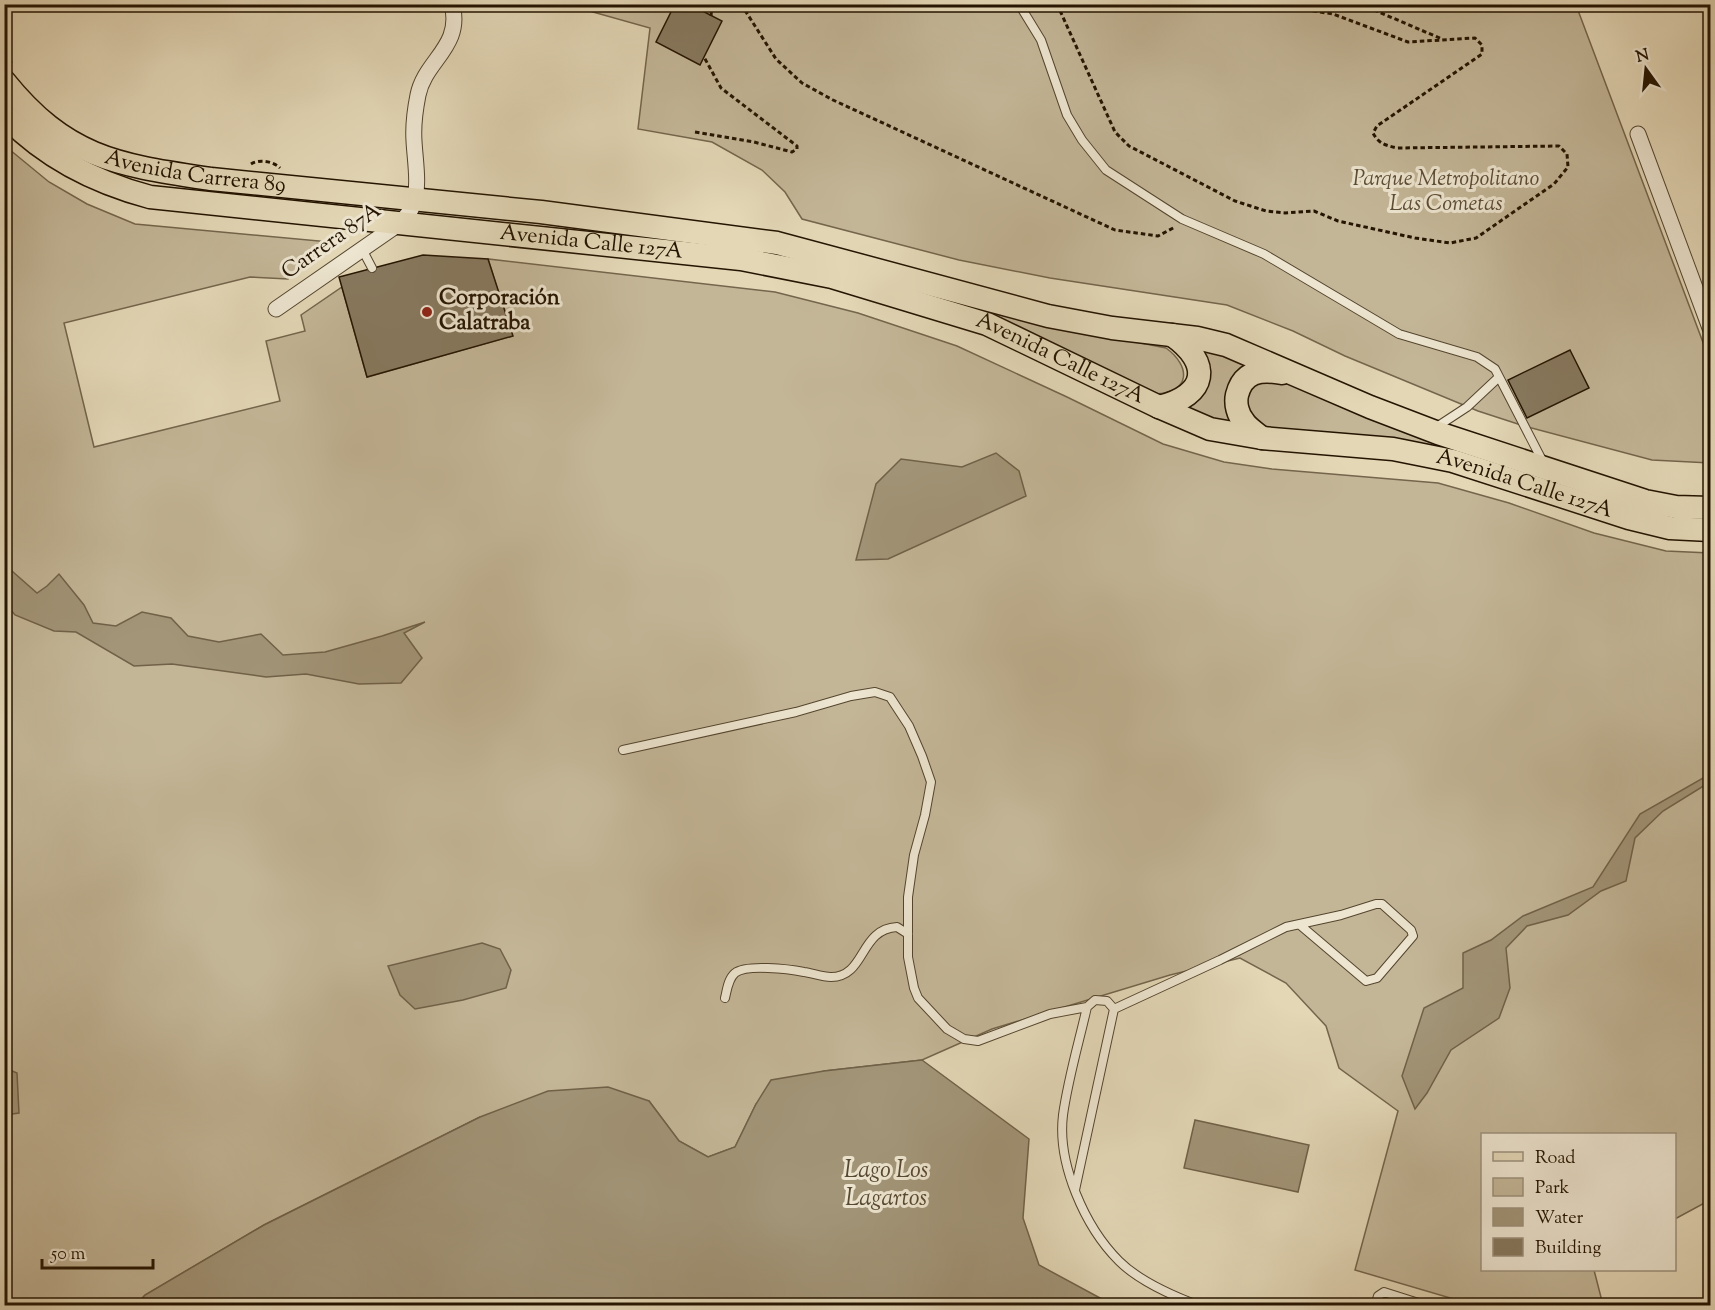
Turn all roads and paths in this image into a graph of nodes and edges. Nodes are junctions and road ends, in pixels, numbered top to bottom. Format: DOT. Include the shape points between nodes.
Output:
graph roads {
  1 [pos="452,4"];
  2 [pos="712,4"];
  3 [pos="741,4"];
  4 [pos="1019,4"];
  5 [pos="1057,4"];
  6 [pos="1228,4"];
  7 [pos="1360,4"];
  8 [pos="711,16"];
  9 [pos="1443,40"];
  10 [pos="4,54"];
  11 [pos="704,57"];
  12 [pos="10,74"];
  13 [pos="4,114"];
  14 [pos="695,132"];
  15 [pos="1638,134"];
  16 [pos="249,164"];
  17 [pos="285,173"];
  18 [pos="415,199"];
  19 [pos="1182,219"];
  20 [pos="400,223"];
  21 [pos="362,249"];
  22 [pos="372,268"];
  23 [pos="276,309"];
  24 [pos="1710,328"];
  25 [pos="1172,335"];
  26 [pos="1293,374"];
  27 [pos="1499,377"];
  28 [pos="1160,407"];
  29 [pos="1431,430"];
  30 [pos="1262,438"];
  31 [pos="1545,468"];
  32 [pos="1710,508"];
  33 [pos="1710,530"];
  34 [pos="623,750"];
  35 [pos="1300,925"];
  36 [pos="908,934"];
  37 [pos="725,998"];
  38 [pos="1087,1007"];
  39 [pos="1114,1009"];
  40 [pos="1075,1190"];
  41 [pos="1200,1305"];
  42 [pos="1375,1305"];
  43 [pos="1428,1305"];
  1 -- 18 [label="street" via="454,28 448,46 418,93"];
  2 -- 8 [label="path"];
  3 -- 19 [label="path" via="776,59 802,83 833,100 1115,230 1158,236"];
  4 -- 19 [label="lane" via="1041,40 1067,115 1082,140 1106,170"];
  5 -- 9 [label="path" via="1115,132 1129,146 1236,201 1266,211 1314,211 1338,221 1450,243 1476,238 1554,184 1568,167 1567,154 1559,146 1397,148 1377,141 1373,133 1377,126 1482,54 1482,45 1475,38"];
  6 -- 9 [label="path" via="1333,14 1408,42"];
  7 -- 9 [label="path"];
  10 -- 12 [label="path"];
  11 -- 14 [label="path" via="721,88 797,149 792,152"];
  12 -- 18 [label="main road, Avenida Carrera 89" via="25,106 55,132 112,161 211,179"];
  13 -- 20 [label="main road, Avenida Carrera 89" via="57,159 127,191 170,200"];
  15 -- 24 [label="street"];
  16 -- 17 [label="path" via="275,163"];
  18 -- 20 [label="street, Carrera 87A"];
  18 -- 25 [label="main road, Avenida Calle 127A" via="777,243 1048,316"];
  19 -- 27 [label="lane" via="1264,254 1399,334 1477,357 1489,363"];
  20 -- 21 [label="street, Carrera 87A"];
  20 -- 28 [label="main road, Avenida Calle 127A" via="741,259 832,277 987,324"];
  21 -- 22 [label="lane"];
  21 -- 23 [label="street, Carrera 87A"];
  25 -- 26 [label="main road, Avenida Calle 127A" via="1226,345"];
  25 -- 28 [label="main road" via="1193,353 1198,362 1198,380 1182,400"];
  26 -- 29 [label="main road, Avenida Calle 127A"];
  26 -- 30 [label="main road" via="1258,372 1239,385 1238,412"];
  27 -- 29 [label="lane" via="1467,407"];
  27 -- 31 [label="lane"];
  28 -- 30 [label="main road, Avenida Calle 127A" via="1210,429"];
  29 -- 31 [label="main road, Avenida Calle 127A"];
  30 -- 33 [label="main road, Avenida Calle 127A" via="1427,455 1629,518 1670,528"];
  31 -- 32 [label="main road, Avenida Calle 127A" via="1646,501"];
  34 -- 36 [label="lane" via="851,696 875,692 890,698 909,726 931,782 911,876"];
  35 -- 35 [label="lane" via="1366,981 1377,978 1413,936 1382,904"];
  35 -- 39 [label="lane" via="1286,927"];
  36 -- 37 [label="lane" via="897,927 879,932 846,974 831,977 803,971 741,970 734,973"];
  36 -- 38 [label="lane" via="908,957 918,998 947,1029 964,1039 978,1041 1050,1014"];
  38 -- 39 [label="lane" via="1100,1000 1111,1003"];
  38 -- 40 [label="lane" via="1063,1116 1067,1169"];
  39 -- 40 [label="lane"];
  40 -- 41 [label="lane" via="1100,1239 1120,1263 1181,1299"];
  42 -- 43 [label="lane" via="1383,1293"];
}
